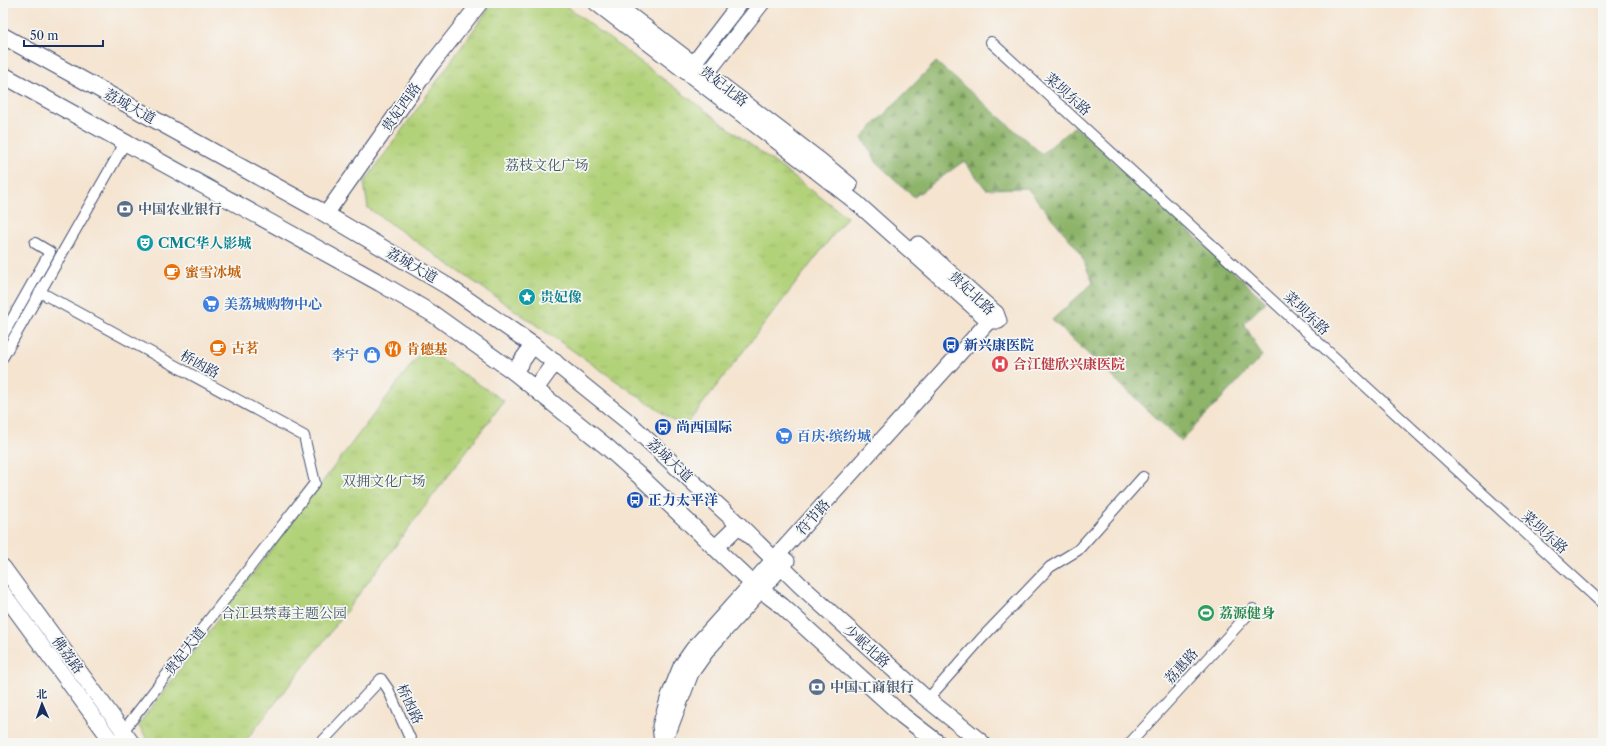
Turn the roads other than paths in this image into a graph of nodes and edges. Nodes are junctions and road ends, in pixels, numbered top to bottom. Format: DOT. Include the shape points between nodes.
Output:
graph roads {
  1 [pos="468,3"];
  2 [pos="480,3"];
  3 [pos="596,3"];
  4 [pos="614,3"];
  5 [pos="740,3"];
  6 [pos="762,3"];
  7 [pos="3,36"];
  8 [pos="991,42"];
  9 [pos="698,71"];
  10 [pos="3,75"];
  11 [pos="125,143"];
  12 [pos="321,212"];
  13 [pos="35,243"];
  14 [pos="40,292"];
  15 [pos="995,318"];
  16 [pos="3,335"];
  17 [pos="533,345"];
  18 [pos="3,357"];
  19 [pos="555,362"];
  20 [pos="514,372"];
  21 [pos="536,388"];
  22 [pos="1143,477"];
  23 [pos="315,483"];
  24 [pos="739,525"];
  25 [pos="715,548"];
  26 [pos="778,563"];
  27 [pos="3,567"];
  28 [pos="756,587"];
  29 [pos="3,593"];
  30 [pos="1603,604"];
  31 [pos="1252,609"];
  32 [pos="927,700"];
  33 [pos="124,730"];
  34 [pos="662,740"];
  35 [pos="114,743"];
  36 [pos="132,743"];
  37 [pos="321,743"];
  38 [pos="412,743"];
  39 [pos="938,743"];
  40 [pos="982,743"];
  41 [pos="1130,743"];
  1 -- 12 [label="main road, 贵妃西路" via="424,59"];
  2 -- 12 [label="main road, 贵妃西路"];
  3 -- 9 [label="main road"];
  4 -- 9 [label="main road"];
  5 -- 9 [label="main road"];
  6 -- 9 [label="main road"];
  7 -- 12 [label="main road, 荔城大道"];
  8 -- 30 [label="street, 菜坝东路"];
  9 -- 15 [label="main road, 贵妃北路"];
  10 -- 11 [label="main road"];
  11 -- 14 [label="street"];
  11 -- 20 [label="main road" via="433,314"];
  12 -- 17 [label="main road, 荔城大道" via="449,287"];
  13 -- 16 [label="street" via="50,252"];
  14 -- 18 [label="street"];
  14 -- 23 [label="street, 桥凼路" via="304,436"];
  15 -- 26 [label="main road, 符节路"];
  17 -- 19 [label="main road, 荔城大道"];
  17 -- 20 [label="main road"];
  19 -- 21 [label="main road"];
  19 -- 24 [label="main road, 荔城大道" via="632,424"];
  20 -- 21 [label="main road"];
  21 -- 25 [label="main road" via="607,446"];
  22 -- 32 [label="street" via="1078,550 1050,567"];
  23 -- 33 [label="street, 贵妃大道"];
  24 -- 25 [label="main road"];
  24 -- 26 [label="main road, 荔城大道"];
  25 -- 28 [label="main road"];
  26 -- 28 [label="main road, 符节路"];
  26 -- 32 [label="main road, 少岷北路"];
  27 -- 33 [label="main road, 佛荔路"];
  28 -- 34 [label="main road, 符节路" via="693,650 681,666 660,726"];
  28 -- 39 [label="main road, 少岷北路" via="782,606 903,716"];
  29 -- 35 [label="main road, 佛荔路"];
  31 -- 41 [label="street, 荔惠路"];
  32 -- 40 [label="main road, 少岷北路"];
  33 -- 35 [label="street, 贵妃大道"];
  33 -- 36 [label="main road, 佛荔路"];
  37 -- 38 [label="street, 桥凼路" via="381,679"];
}
